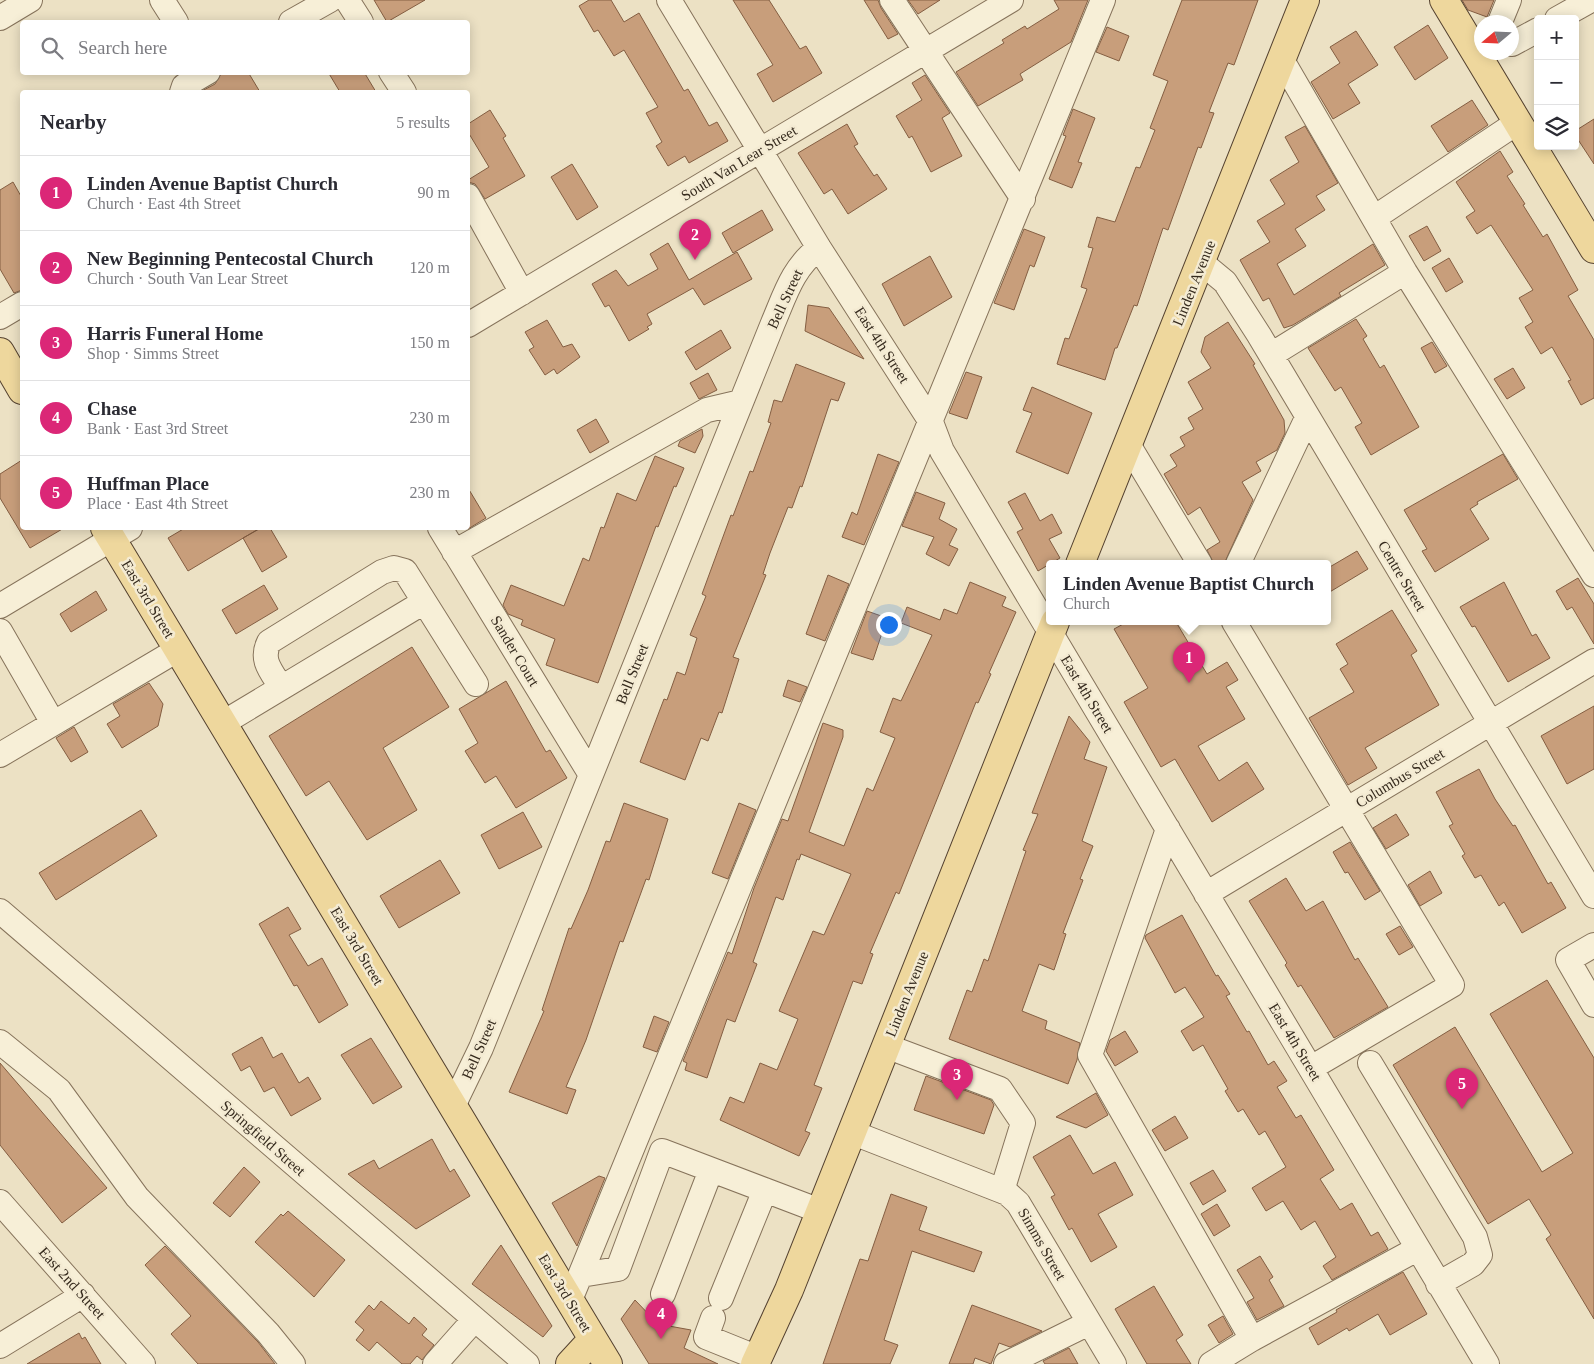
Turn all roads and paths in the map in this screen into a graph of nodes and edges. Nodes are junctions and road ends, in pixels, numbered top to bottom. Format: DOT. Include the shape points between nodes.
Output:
graph roads {
  1 [pos="30,0"];
  2 [pos="162,0"];
  3 [pos="330,0"];
  4 [pos="347,0"];
  5 [pos="669,0"];
  6 [pos="892,0"];
  7 [pos="1011,0"];
  8 [pos="1103,0"];
  9 [pos="1305,0"];
  10 [pos="1444,0"];
  11 [pos="1509,0"];
  12 [pos="1591,0"];
  13 [pos="1503,15"];
  14 [pos="1564,15"];
  15 [pos="0,18"];
  16 [pos="175,20"];
  17 [pos="295,20"];
  18 [pos="360,20"];
  19 [pos="1534,32"];
  20 [pos="1519,40"];
  21 [pos="1474,44"];
  22 [pos="925,51"];
  23 [pos="1282,60"];
  24 [pos="1484,60"];
  25 [pos="203,75"];
  26 [pos="394,75"];
  27 [pos="183,90"];
  28 [pos="403,90"];
  29 [pos="1518,122"];
  30 [pos="760,150"];
  31 [pos="1023,199"];
  32 [pos="470,200"];
  33 [pos="1374,218"];
  34 [pos="819,248"];
  35 [pos="1594,249"];
  36 [pos="1202,263"];
  37 [pos="1405,272"];
  38 [pos="522,293"];
  39 [pos="20,305"];
  40 [pos="0,317"];
  41 [pos="470,325"];
  42 [pos="0,352"];
  43 [pos="1271,355"];
  44 [pos="20,387"];
  45 [pos="741,402"];
  46 [pos="1307,418"];
  47 [pos="931,422"];
  48 [pos="1129,446"];
  49 [pos="441,530"];
  50 [pos="116,531"];
  51 [pos="454,552"];
  52 [pos="1082,560"];
  53 [pos="1198,560"];
  54 [pos="1240,560"];
  55 [pos="1594,575"];
  56 [pos="424,602"];
  57 [pos="0,606"];
  58 [pos="1046,617"];
  59 [pos="1236,625"];
  60 [pos="1052,627"];
  61 [pos="0,631"];
  62 [pos="179,649"];
  63 [pos="1594,661"];
  64 [pos="476,684"];
  65 [pos="281,688"];
  66 [pos="223,722"];
  67 [pos="53,723"];
  68 [pos="1491,723"];
  69 [pos="0,754"];
  70 [pos="591,775"];
  71 [pos="1347,810"];
  72 [pos="1168,829"];
  73 [pos="1206,894"];
  74 [pos="1594,896"];
  75 [pos="0,911"];
  76 [pos="1594,945"];
  77 [pos="1594,1005"];
  78 [pos="0,1042"];
  79 [pos="886,1046"];
  80 [pos="1370,1064"];
  81 [pos="1311,1068"];
  82 [pos="453,1106"];
  83 [pos="852,1132"];
  84 [pos="712,1170"];
  85 [pos="765,1190"];
  86 [pos="1002,1191"];
  87 [pos="0,1202"];
  88 [pos="820,1211"];
  89 [pos="1417,1249"];
  90 [pos="581,1275"];
  91 [pos="1438,1284"];
  92 [pos="663,1294"];
  93 [pos="83,1295"];
  94 [pos="570,1300"];
  95 [pos="474,1320"];
  96 [pos="1089,1323"];
  97 [pos="1252,1338"];
  98 [pos="593,1339"];
  99 [pos="0,1346"];
  100 [pos="757,1361"];
  101 [pos="143,1364"];
  102 [pos="293,1364"];
  103 [pos="435,1364"];
  104 [pos="527,1364"];
  105 [pos="570,1364"];
  106 [pos="608,1364"];
  107 [pos="1006,1364"];
  108 [pos="1114,1364"];
  109 [pos="1210,1364"];
  110 [pos="1487,1364"];
  1 -- 15 [label="street"];
  2 -- 16 [label="street"];
  3 -- 17 [label="street"];
  4 -- 18 [label="street"];
  5 -- 30 [label="street, East 4th Street"];
  6 -- 22 [label="street"];
  7 -- 22 [label="street, South Van Lear Street"];
  8 -- 31 [label="street"];
  9 -- 23 [label="main road, Linden Avenue"];
  10 -- 21 [label="main road"];
  11 -- 13 [label="street"];
  12 -- 14 [label="street"];
  19 -- 20 [label="street"];
  22 -- 30 [label="street, South Van Lear Street"];
  22 -- 31 [label="street"];
  23 -- 33 [label="street"];
  23 -- 36 [label="main road, Linden Avenue"];
  24 -- 29 [label="main road"];
  25 -- 27 [label="street"];
  26 -- 28 [label="street"];
  29 -- 33 [label="street"];
  29 -- 35 [label="main road"];
  30 -- 34 [label="street, East 4th Street"];
  30 -- 38 [label="street, South Van Lear Street"];
  31 -- 47 [label="street"];
  32 -- 38 [label="street"];
  33 -- 37 [label="street"];
  34 -- 45 [label="street, Bell Street" via="796,271"];
  34 -- 47 [label="street, East 4th Street"];
  36 -- 43 [label="street, Centre Street" via="1225,282"];
  36 -- 48 [label="main road, Linden Avenue"];
  37 -- 43 [label="street"];
  37 -- 55 [label="street"];
  38 -- 41 [label="street, South Van Lear Street"];
  39 -- 40 [label="street"];
  42 -- 44 [label="main road"];
  43 -- 46 [label="street, Centre Street"];
  45 -- 51 [label="street" via="708,410"];
  45 -- 70 [label="street, Bell Street"];
  46 -- 54 [label="street"];
  46 -- 68 [label="street, Centre Street"];
  47 -- 58 [label="street, East 4th Street" via="942,450"];
  47 -- 90 [label="street"];
  48 -- 52 [label="main road, Linden Avenue"];
  48 -- 53 [label="street"];
  49 -- 51 [label="street, Sander Court"];
  50 -- 57 [label="street"];
  50 -- 62 [label="main road, East 3rd Street"];
  51 -- 70 [label="street, Sander Court"];
  56 -- 64 [label="street"];
  56 -- 65 [label="street"];
  56 -- 65 [label="street" via="405,571 394,568 382,572 269,642 265,661"];
  59 -- 71 [label="street"];
  60 -- 72 [label="street, East 4th Street"];
  60 -- 79 [label="main road, Linden Avenue"];
  61 -- 67 [label="street"];
  62 -- 66 [label="main road, East 3rd Street"];
  62 -- 67 [label="street"];
  63 -- 68 [label="street, Columbus Street"];
  65 -- 66 [label="street"];
  66 -- 82 [label="main road, East 3rd Street"];
  67 -- 69 [label="street"];
  68 -- 71 [label="street, Columbus Street"];
  68 -- 74 [label="street, Centre Street"];
  70 -- 82 [label="street, Bell Street" via="481,1048"];
  71 -- 73 [label="street, Columbus Street"];
  71 -- 81 [label="street" via="1452,985"];
  72 -- 73 [label="street, East 4th Street"];
  72 -- 97 [label="street" via="1090,1055"];
  73 -- 81 [label="street, East 4th Street"];
  75 -- 95 [label="street, Springfield Street"];
  76 -- 77 [label="street" via="1568,960"];
  78 -- 102 [label="street" via="59,1090 137,1196 268,1333"];
  79 -- 83 [label="main road, Linden Avenue"];
  79 -- 86 [label="street" via="1000,1089 1023,1123"];
  80 -- 91 [label="street" via="1479,1248 1480,1255 1473,1264"];
  81 -- 89 [label="street, East 4th Street"];
  82 -- 94 [label="main road, East 3rd Street"];
  83 -- 86 [label="street, Simms Street"];
  83 -- 88 [label="main road, Linden Avenue"];
  84 -- 85 [label="street"];
  84 -- 90 [label="street" via="662,1151 618,1269"];
  84 -- 92 [label="street"];
  85 -- 88 [label="street"];
  85 -- 100 [label="street" via="706,1338"];
  86 -- 96 [label="street, Simms Street" via="1018,1203"];
  87 -- 93 [label="street, East 2nd Street"];
  88 -- 100 [label="main road, Linden Avenue"];
  89 -- 91 [label="street, East 4th Street"];
  89 -- 97 [label="street"];
  90 -- 94 [label="street"];
  91 -- 110 [label="street, East 4th Street"];
  93 -- 99 [label="street"];
  93 -- 101 [label="street, East 2nd Street"];
  94 -- 98 [label="main road, East 3rd Street"];
  95 -- 103 [label="street"];
  95 -- 104 [label="street, Springfield Street"];
  96 -- 107 [label="street"];
  96 -- 108 [label="street, Simms Street"];
  97 -- 109 [label="street"];
  98 -- 105 [label="main road"];
  98 -- 106 [label="main road, East 3rd Street"];
}
